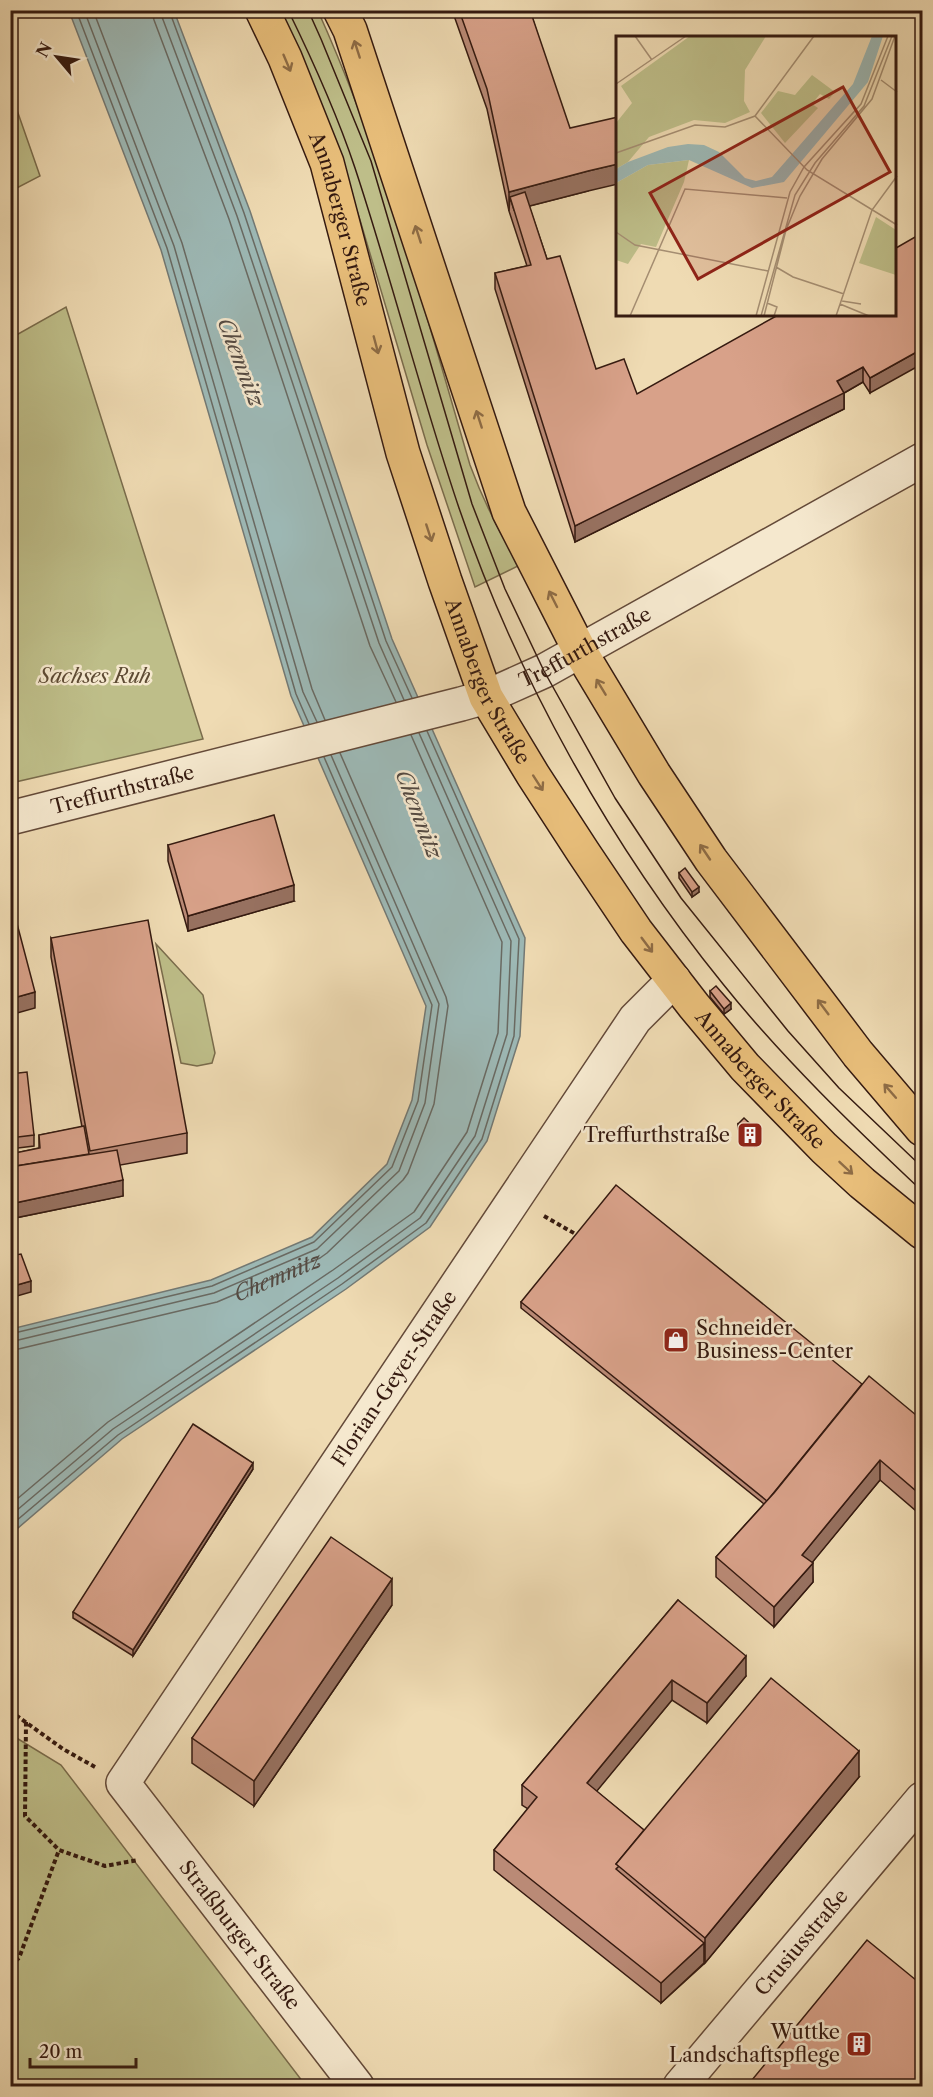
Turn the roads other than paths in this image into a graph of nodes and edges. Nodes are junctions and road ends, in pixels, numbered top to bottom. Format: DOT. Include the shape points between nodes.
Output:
graph roads {
  1 [pos="262,10"];
  2 [pos="340,10"];
  3 [pos="922,460"];
  4 [pos="580,651"];
  5 [pos="474,700"];
  6 [pos="10,818"];
  7 [pos="674,980"];
  8 [pos="922,1129"];
  9 [pos="922,1232"];
  10 [pos="123,1783"];
  11 [pos="922,1799"];
  12 [pos="357,2086"];
  13 [pos="680,2086"];
  1 -- 5 [label="main road, Annaberger Straße, one-way" via="327,163 404,453 445,581"];
  4 -- 2 [label="main road, one-way" via="509,512 399,173"];
  3 -- 4 [label="street, Treffurthstraße"];
  4 -- 5 [label="street, Treffurthstraße" via="528,679"];
  8 -- 4 [label="main road, one-way" via="858,1054 711,861"];
  5 -- 6 [label="street, Treffurthstraße"];
  5 -- 7 [label="main road, Annaberger Straße, one-way" via="533,775 636,931"];
  7 -- 9 [label="main road, Annaberger Straße, one-way" via="745,1067 817,1141"];
  7 -- 10 [label="street, Florian-Geyer-Straße" via="635,1019"];
  10 -- 12 [label="street, Straßburger Straße"];
  11 -- 13 [label="street, Crusiusstraße"];
}
